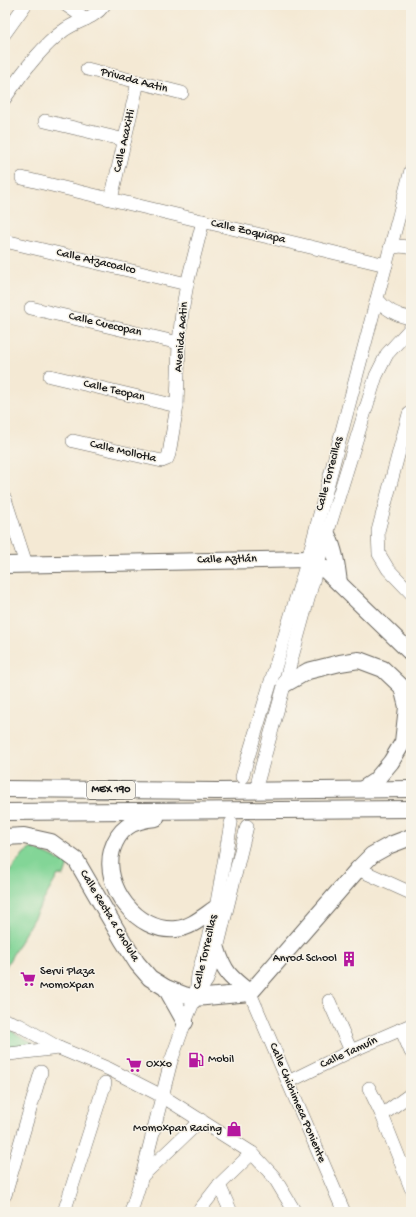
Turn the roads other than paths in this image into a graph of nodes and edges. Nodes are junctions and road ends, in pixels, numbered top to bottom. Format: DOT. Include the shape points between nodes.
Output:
graph roads {
  1 [pos="25,5"];
  2 [pos="66,5"];
  3 [pos="104,5"];
  4 [pos="86,19"];
  5 [pos="5,33"];
  6 [pos="87,69"];
  7 [pos="138,82"];
  8 [pos="182,93"];
  9 [pos="5,98"];
  10 [pos="45,121"];
  11 [pos="125,140"];
  12 [pos="411,170"];
  13 [pos="22,178"];
  14 [pos="111,199"];
  15 [pos="203,221"];
  16 [pos="5,241"];
  17 [pos="411,248"];
  18 [pos="390,249"];
  19 [pos="386,265"];
  20 [pos="187,284"];
  21 [pos="377,299"];
  22 [pos="31,308"];
  23 [pos="411,318"];
  24 [pos="411,328"];
  25 [pos="179,343"];
  26 [pos="50,376"];
  27 [pos="177,406"];
  28 [pos="409,414"];
  29 [pos="73,441"];
  30 [pos="170,454"];
  31 [pos="5,499"];
  32 [pos="8,513"];
  33 [pos="327,534"];
  34 [pos="313,561"];
  35 [pos="26,564"];
  36 [pos="5,565"];
  37 [pos="339,583"];
  38 [pos="411,593"];
  39 [pos="411,653"];
  40 [pos="285,684"];
  41 [pos="242,777"];
  42 [pos="258,780"];
  43 [pos="363,789"];
  44 [pos="5,790"];
  45 [pos="411,790"];
  46 [pos="411,809"];
  47 [pos="189,811"];
  48 [pos="5,812"];
  49 [pos="231,824"];
  50 [pos="247,826"];
  51 [pos="5,836"];
  52 [pos="411,837"];
  53 [pos="358,869"];
  54 [pos="411,893"];
  55 [pos="216,908"];
  56 [pos="217,949"];
  57 [pos="166,988"];
  58 [pos="250,993"];
  59 [pos="195,998"];
  60 [pos="329,1001"];
  61 [pos="5,1020"];
  62 [pos="185,1022"];
  63 [pos="406,1027"];
  64 [pos="59,1048"];
  65 [pos="351,1051"];
  66 [pos="411,1052"];
  67 [pos="5,1056"];
  68 [pos="41,1072"];
  69 [pos="288,1082"];
  70 [pos="105,1084"];
  71 [pos="369,1088"];
  72 [pos="411,1094"];
  73 [pos="162,1096"];
  74 [pos="382,1115"];
  75 [pos="201,1120"];
  76 [pos="252,1153"];
  77 [pos="142,1176"];
  78 [pos="219,1185"];
  79 [pos="411,1188"];
  80 [pos="5,1195"];
  81 [pos="64,1212"];
  82 [pos="131,1212"];
  83 [pos="198,1212"];
  84 [pos="231,1212"];
  85 [pos="295,1212"];
  86 [pos="344,1212"];
  1 -- 5 [label="street"];
  2 -- 4 [label="street"];
  3 -- 4 [label="street" via="98,13"];
  4 -- 9 [label="street" via="64,30 36,56"];
  6 -- 7 [label="street, Privada Aatin"];
  7 -- 8 [label="street, Privada Aatin"];
  7 -- 11 [label="street, Calle Acaxitli"];
  10 -- 11 [label="street"];
  11 -- 14 [label="street, Calle Acaxitli"];
  12 -- 18 [label="street, Calle Torrecillas"];
  13 -- 14 [label="street, Calle Zoquiapa"];
  14 -- 15 [label="street, Calle Zoquiapa"];
  15 -- 19 [label="street, Calle Zoquiapa"];
  15 -- 20 [label="street, Avenida Aatin"];
  16 -- 20 [label="street, Calle Atzacoalco"];
  17 -- 18 [label="street" via="394,246"];
  18 -- 19 [label="street, Calle Torrecillas"];
  19 -- 21 [label="street, Calle Torrecillas"];
  20 -- 25 [label="street, Avenida Aatin"];
  21 -- 23 [label="street" via="390,310"];
  21 -- 34 [label="street, Calle Torrecillas"];
  22 -- 25 [label="street, Calle Cuecopan"];
  24 -- 33 [label="street, Calle Torrecillas" via="388,354 376,376"];
  25 -- 27 [label="street, Avenida Aatin"];
  26 -- 27 [label="street, Calle Teopan"];
  27 -- 30 [label="street, Avenida Aatin"];
  28 -- 38 [label="street" via="378,531 379,554 388,569"];
  29 -- 30 [label="street, Calle Mollotla" via="162,461"];
  31 -- 32 [label="street"];
  32 -- 35 [label="street"];
  33 -- 34 [label="street, Calle Torrecillas"];
  33 -- 37 [label="main road" via="332,544"];
  34 -- 35 [label="main road, Calle Aztlán"];
  34 -- 37 [label="main road"];
  34 -- 40 [label="street, Calle Torrecillas"];
  34 -- 41 [label="street, Calle Torrecillas"];
  35 -- 36 [label="main road, Calle Aztlán"];
  37 -- 39 [label="main road"];
  40 -- 42 [label="street, Calle Torrecillas"];
  40 -- 43 [label="main road" via="308,671 359,660 383,669 402,687 407,707 402,742 391,762 375,781"];
  43 -- 44 [label="main road, MEX 190"];
  43 -- 45 [label="main road"];
  46 -- 47 [label="main road"];
  47 -- 48 [label="main road, MEX 190"];
  47 -- 55 [label="main road" via="135,822 120,832 111,854 110,871 113,884 126,905 140,918 166,929 185,928"];
  49 -- 55 [label="street, Calle Torrecillas"];
  50 -- 56 [label="street, Calle Torrecillas"];
  51 -- 57 [label="main road, Calle Recta a Cholula" via="24,836 51,842 76,860 137,963 150,978"];
  52 -- 53 [label="main road" via="372,855"];
  53 -- 54 [label="street"];
  53 -- 58 [label="main road"];
  55 -- 59 [label="street, Calle Torrecillas" via="198,975"];
  56 -- 58 [label="main road" via="226,972"];
  56 -- 59 [label="street, Calle Torrecillas" via="207,980"];
  57 -- 59 [label="main road, Calle Recta a Cholula"];
  57 -- 62 [label="main road"];
  58 -- 59 [label="main road, Calle Recta a Cholula"];
  58 -- 69 [label="street, Calle Chichimeca Poniente"];
  59 -- 62 [label="street"];
  60 -- 65 [label="street"];
  61 -- 64 [label="street" via="19,1025"];
  62 -- 73 [label="street"];
  63 -- 65 [label="street, Calle Tamuín"];
  63 -- 66 [label="street"];
  64 -- 67 [label="street"];
  64 -- 73 [label="street" via="109,1068"];
  65 -- 69 [label="street, Calle Tamuín"];
  68 -- 80 [label="street"];
  69 -- 86 [label="street, Calle Chichimeca Poniente"];
  70 -- 81 [label="street"];
  71 -- 74 [label="street"];
  72 -- 74 [label="street"];
  73 -- 75 [label="street"];
  73 -- 77 [label="street"];
  74 -- 79 [label="street"];
  75 -- 76 [label="street"];
  75 -- 77 [label="street"];
  76 -- 78 [label="street"];
  76 -- 85 [label="street" via="274,1177"];
  77 -- 82 [label="street"];
  78 -- 83 [label="street"];
  78 -- 84 [label="street"];
}
